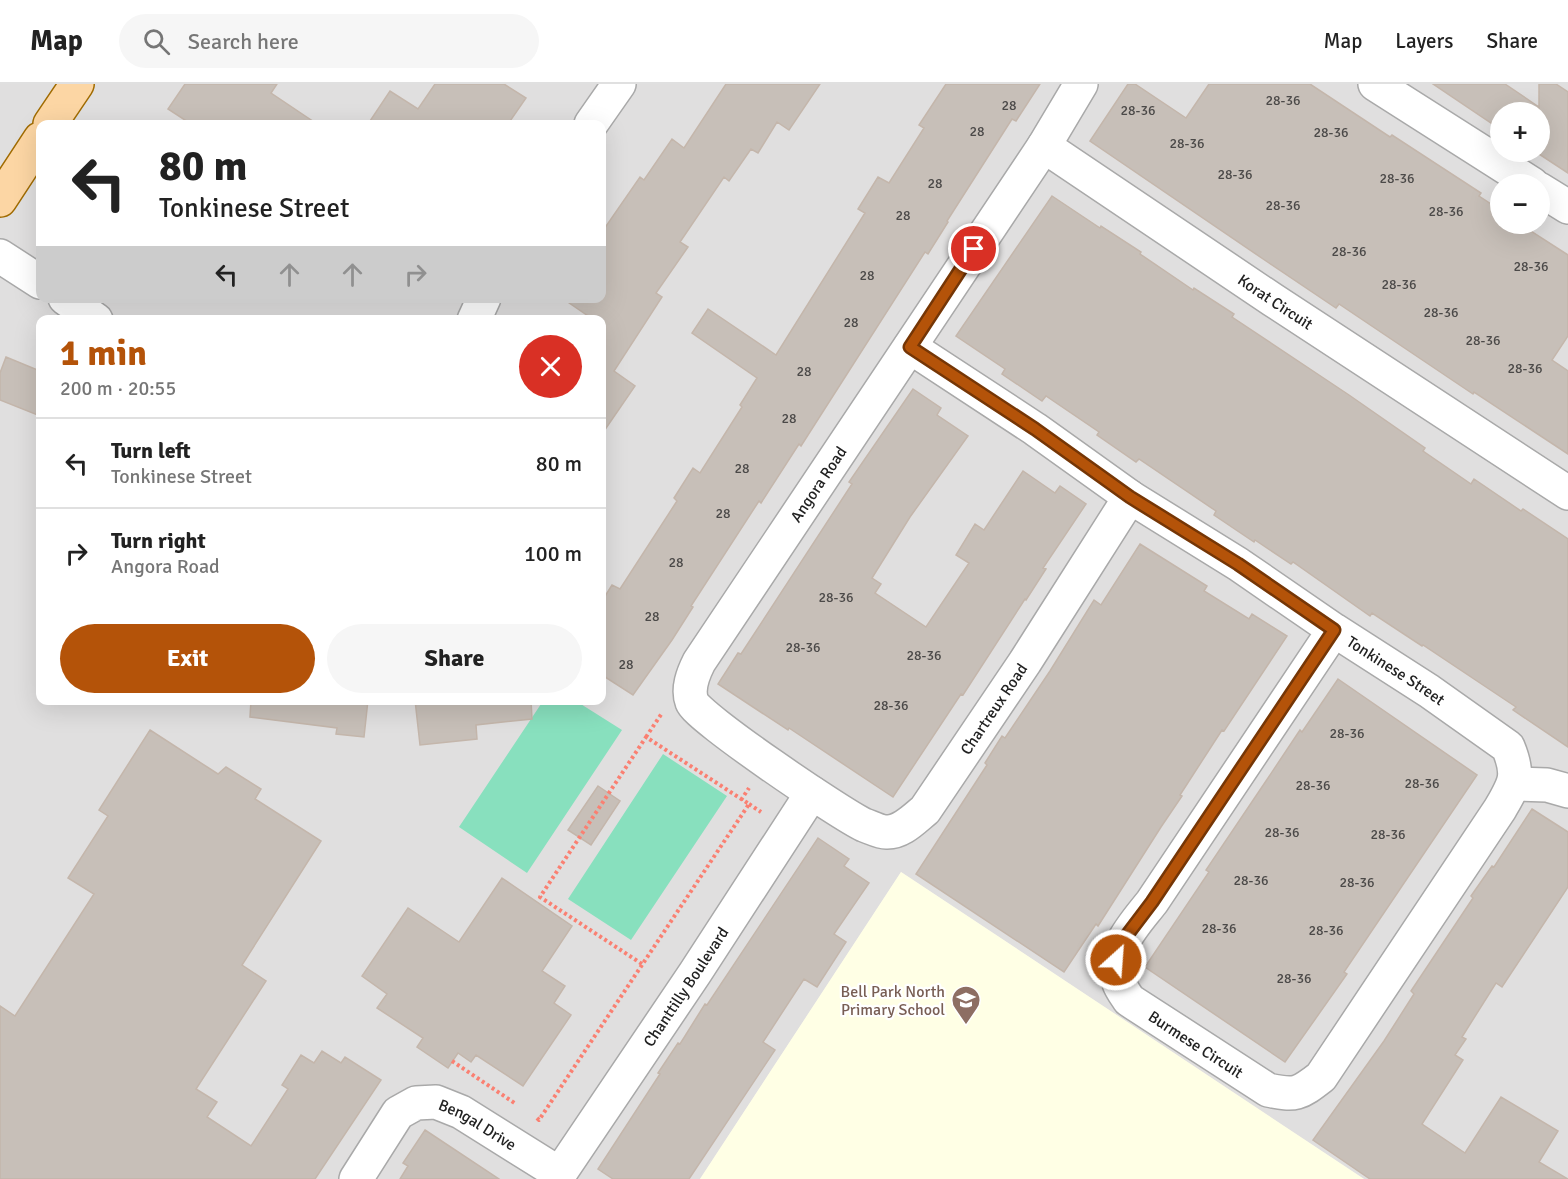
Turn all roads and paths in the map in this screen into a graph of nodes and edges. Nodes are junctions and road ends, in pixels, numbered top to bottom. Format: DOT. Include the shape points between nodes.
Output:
graph roads {
  1 [pos="619,84"];
  2 [pos="1081,84"];
  3 [pos="1375,84"];
  4 [pos="66,88"];
  5 [pos="52,120"];
  6 [pos="594,120"];
  7 [pos="36,145"];
  8 [pos="1044,146"];
  9 [pos="1516,174"];
  10 [pos="1550,196"];
  11 [pos="0,200"];
  12 [pos="1568,207"];
  13 [pos="0,256"];
  14 [pos="36,279"];
  15 [pos="71,303"];
  16 [pos="89,315"];
  17 [pos="910,347"];
  18 [pos="1568,493"];
  19 [pos="1130,497"];
  20 [pos="1334,630"];
  21 [pos="1514,772"];
  22 [pos="1568,790"];
  23 [pos="812,793"];
  24 [pos="642,964"];
  25 [pos="452,1061"];
  26 [pos="520,1107"];
  27 [pos="530,1113"];
  28 [pos="558,1176"];
  29 [pos="356,1179"];
  1 -- 6 [label="street"];
  2 -- 8 [label="street"];
  3 -- 9 [label="street"];
  4 -- 5 [label="main road"];
  7 -- 11 [label="main road"];
  8 -- 17 [label="street, Angora Road"];
  8 -- 18 [label="street, Korat Circuit"];
  10 -- 12 [label="street"];
  13 -- 14 [label="street"];
  15 -- 16 [label="street"];
  17 -- 19 [label="street, Tonkinese Street"];
  17 -- 23 [label="street, Angora Road" via="691,679 692,702 703,715"];
  19 -- 20 [label="street, Tonkinese Street"];
  19 -- 23 [label="street, Chartreux Road" via="925,810 906,826 886,832 863,824"];
  20 -- 21 [label="street, Tonkinese Street" via="1508,747"];
  20 -- 21 [label="street, Burmese Circuit" via="1124,939 1116,960 1119,983 1129,1000 1268,1090 1290,1094 1304,1090 1321,1077 1500,809"];
  21 -- 22 [label="street"];
  23 -- 28 [label="street, Chanttilly Boulevard"];
  24 -- 24 [label="path" via="749,804 646,737 540,897"];
  24 -- 27 [label="path" via="539,1120"];
  25 -- 26 [label="path"];
  28 -- 29 [label="street, Bengal Drive" via="461,1112 436,1102 416,1103 398,1113"];
}
